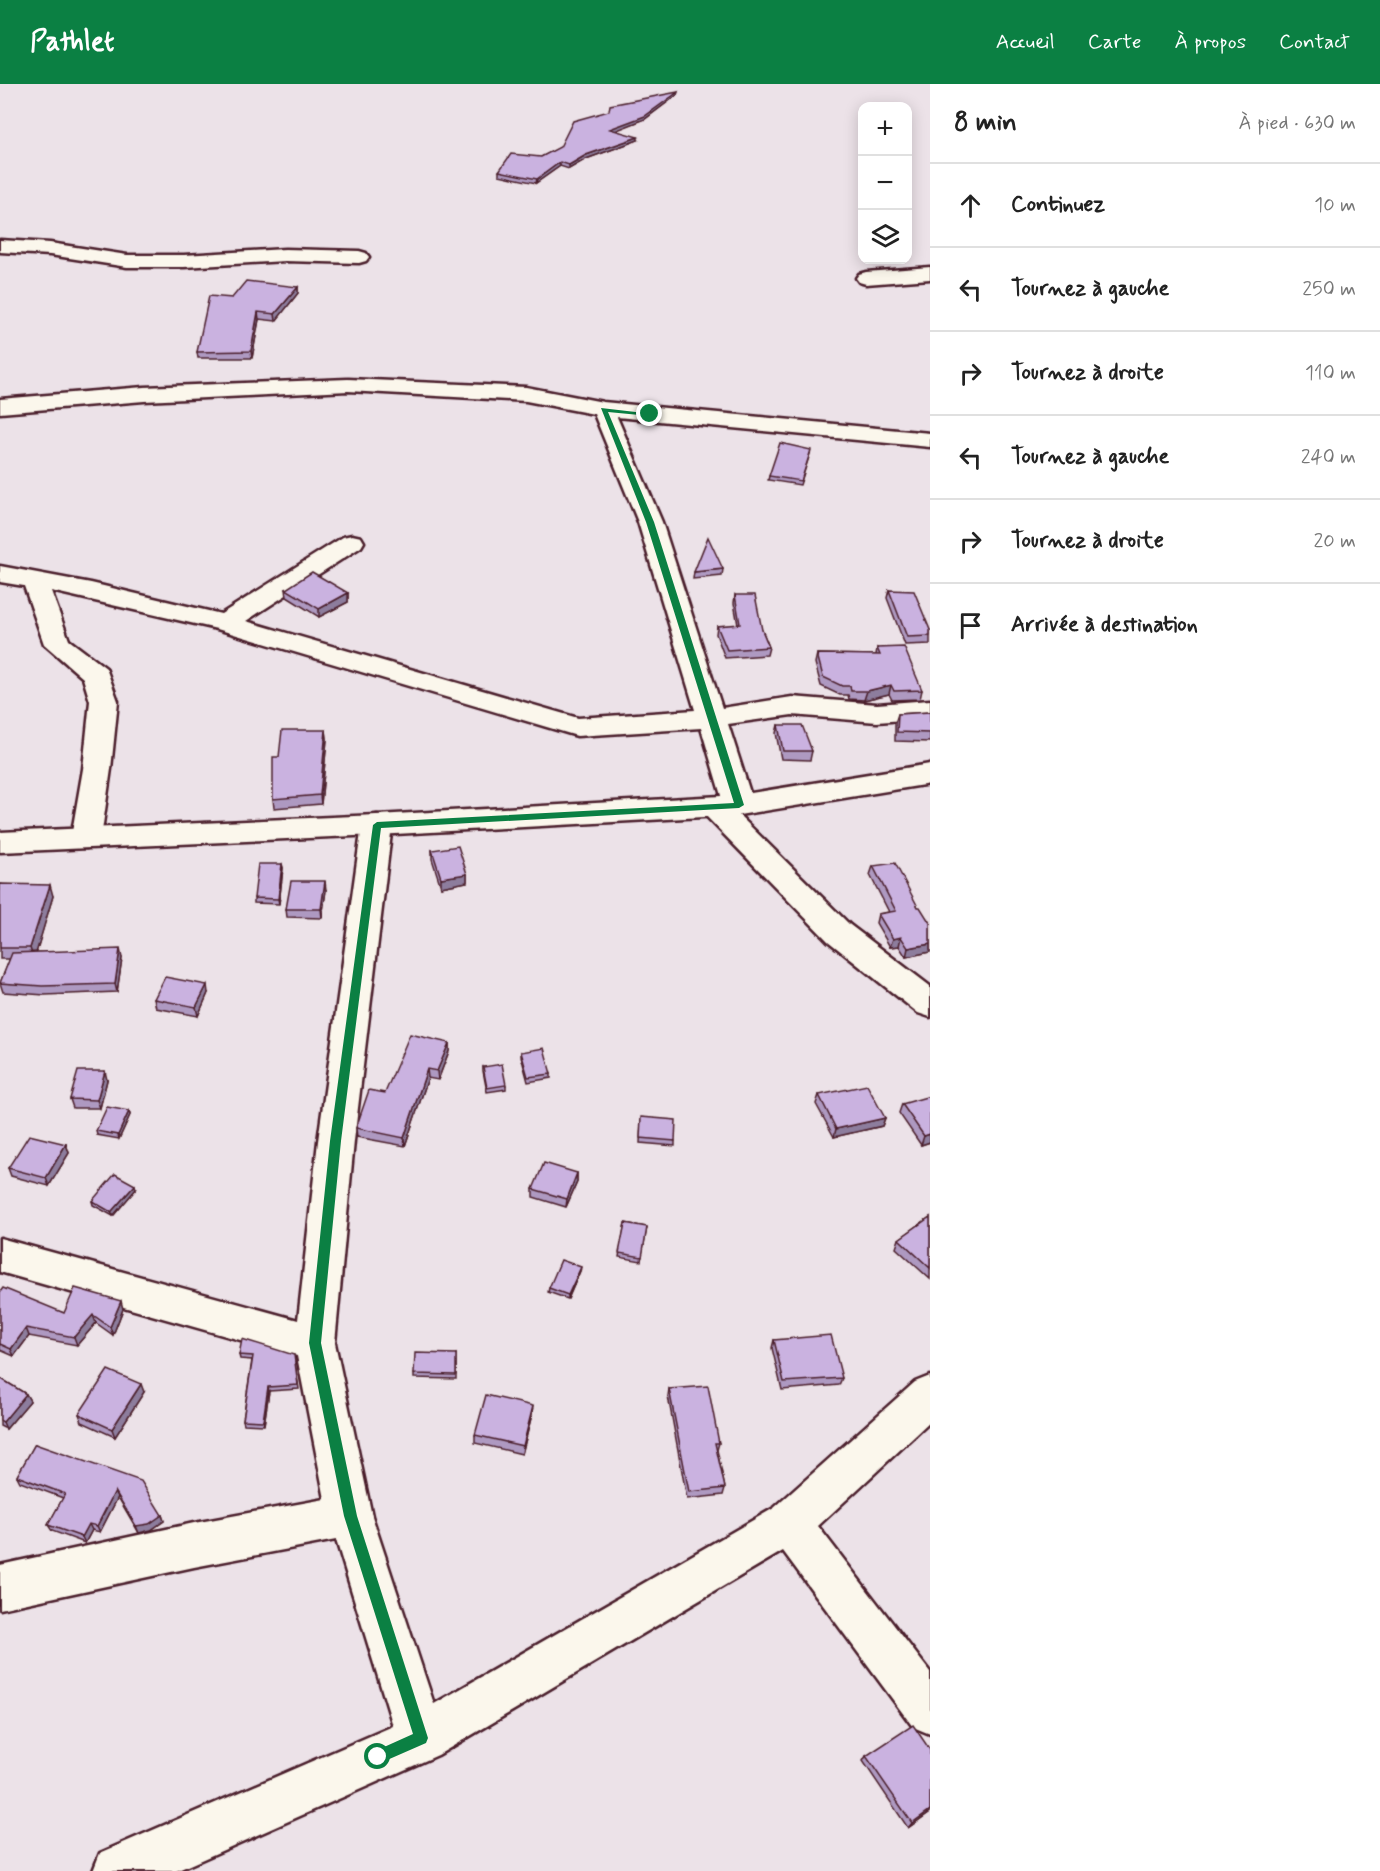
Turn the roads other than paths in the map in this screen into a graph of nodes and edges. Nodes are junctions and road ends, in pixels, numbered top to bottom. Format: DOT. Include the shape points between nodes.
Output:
graph roads {
  1 [pos="0,246"];
  2 [pos="359,257"];
  3 [pos="930,273"];
  4 [pos="866,278"];
  5 [pos="0,405"];
  6 [pos="603,409"];
  7 [pos="930,440"];
  8 [pos="352,542"];
  9 [pos="0,574"];
  10 [pos="35,581"];
  11 [pos="225,624"];
  12 [pos="930,709"];
  13 [pos="712,718"];
  14 [pos="930,774"];
  15 [pos="726,806"];
  16 [pos="377,825"];
  17 [pos="86,838"];
  18 [pos="0,842"];
  19 [pos="930,1004"];
  20 [pos="0,1255"];
  21 [pos="315,1343"];
  22 [pos="930,1395"];
  23 [pos="350,1516"];
  24 [pos="789,1523"];
  25 [pos="0,1587"];
  26 [pos="930,1710"];
  27 [pos="421,1738"];
  28 [pos="118,1871"];
  1 -- 2 [label="street" via="127,261 285,255"];
  3 -- 4 [label="street"];
  5 -- 6 [label="street" via="348,385 526,394"];
  6 -- 7 [label="street"];
  6 -- 13 [label="street" via="650,522"];
  8 -- 11 [label="street"];
  9 -- 10 [label="street"];
  10 -- 11 [label="street"];
  10 -- 17 [label="street" via="57,644 96,674 104,701"];
  11 -- 13 [label="street" via="577,727"];
  12 -- 13 [label="street" via="877,713 792,706"];
  13 -- 15 [label="street"];
  14 -- 15 [label="street"];
  15 -- 16 [label="street"];
  15 -- 19 [label="street" via="839,933"];
  16 -- 17 [label="street"];
  16 -- 21 [label="street" via="336,1141"];
  17 -- 18 [label="street"];
  20 -- 21 [label="street"];
  21 -- 23 [label="street"];
  22 -- 24 [label="street"];
  23 -- 25 [label="street"];
  23 -- 27 [label="street"];
  24 -- 26 [label="street"];
  24 -- 27 [label="street"];
  27 -- 28 [label="street"];
}
